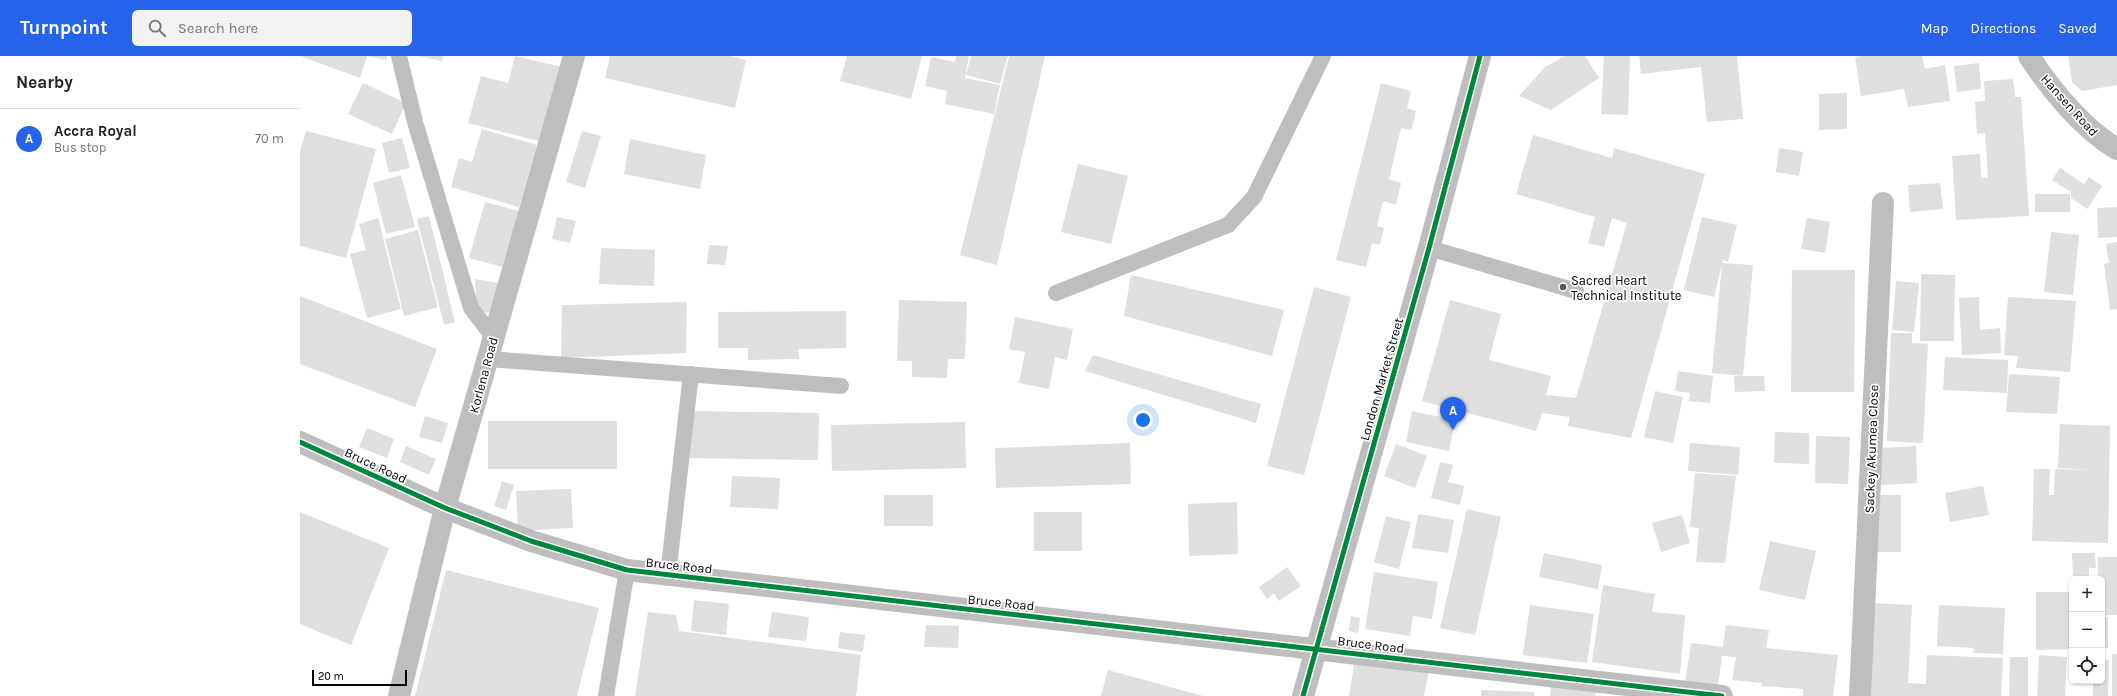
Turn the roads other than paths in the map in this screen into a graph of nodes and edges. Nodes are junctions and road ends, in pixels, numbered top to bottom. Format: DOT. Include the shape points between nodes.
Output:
graph roads {
  1 [pos="399,56"];
  2 [pos="574,56"];
  3 [pos="1323,56"];
  4 [pos="2029,56"];
  5 [pos="1481,60"];
  6 [pos="2117,149"];
  7 [pos="1883,203"];
  8 [pos="1429,248"];
  9 [pos="1576,291"];
  10 [pos="1056,293"];
  11 [pos="493,337"];
  12 [pos="489,359"];
  13 [pos="691,374"];
  14 [pos="841,386"];
  15 [pos="300,442"];
  16 [pos="445,508"];
  17 [pos="627,570"];
  18 [pos="668,575"];
  19 [pos="1317,649"];
  20 [pos="399,696"];
  21 [pos="606,696"];
  22 [pos="1303,696"];
  23 [pos="1722,696"];
  24 [pos="1860,696"];
  1 -- 11 [label="lane" via="415,122 471,308"];
  2 -- 11 [label="street, Korlena Road"];
  3 -- 10 [label="lane" via="1254,197 1228,225"];
  4 -- 6 [label="street, Hansen Road" via="2061,100 2103,141"];
  5 -- 8 [label="street, London Market Street"];
  7 -- 24 [label="street, Sackey Akumea Close"];
  8 -- 9 [label="lane"];
  8 -- 19 [label="street, London Market Street"];
  11 -- 12 [label="street, Korlena Road"];
  12 -- 13 [label="lane"];
  12 -- 16 [label="street, Korlena Road"];
  13 -- 14 [label="lane"];
  13 -- 18 [label="lane"];
  15 -- 16 [label="street, Bruce Road"];
  16 -- 17 [label="street, Bruce Road" via="530,541"];
  16 -- 20 [label="street, Korlena Road"];
  17 -- 18 [label="street, Bruce Road"];
  17 -- 21 [label="lane"];
  18 -- 19 [label="street, Bruce Road"];
  19 -- 22 [label="street, London Market Street"];
  19 -- 23 [label="street, Bruce Road"];
}
